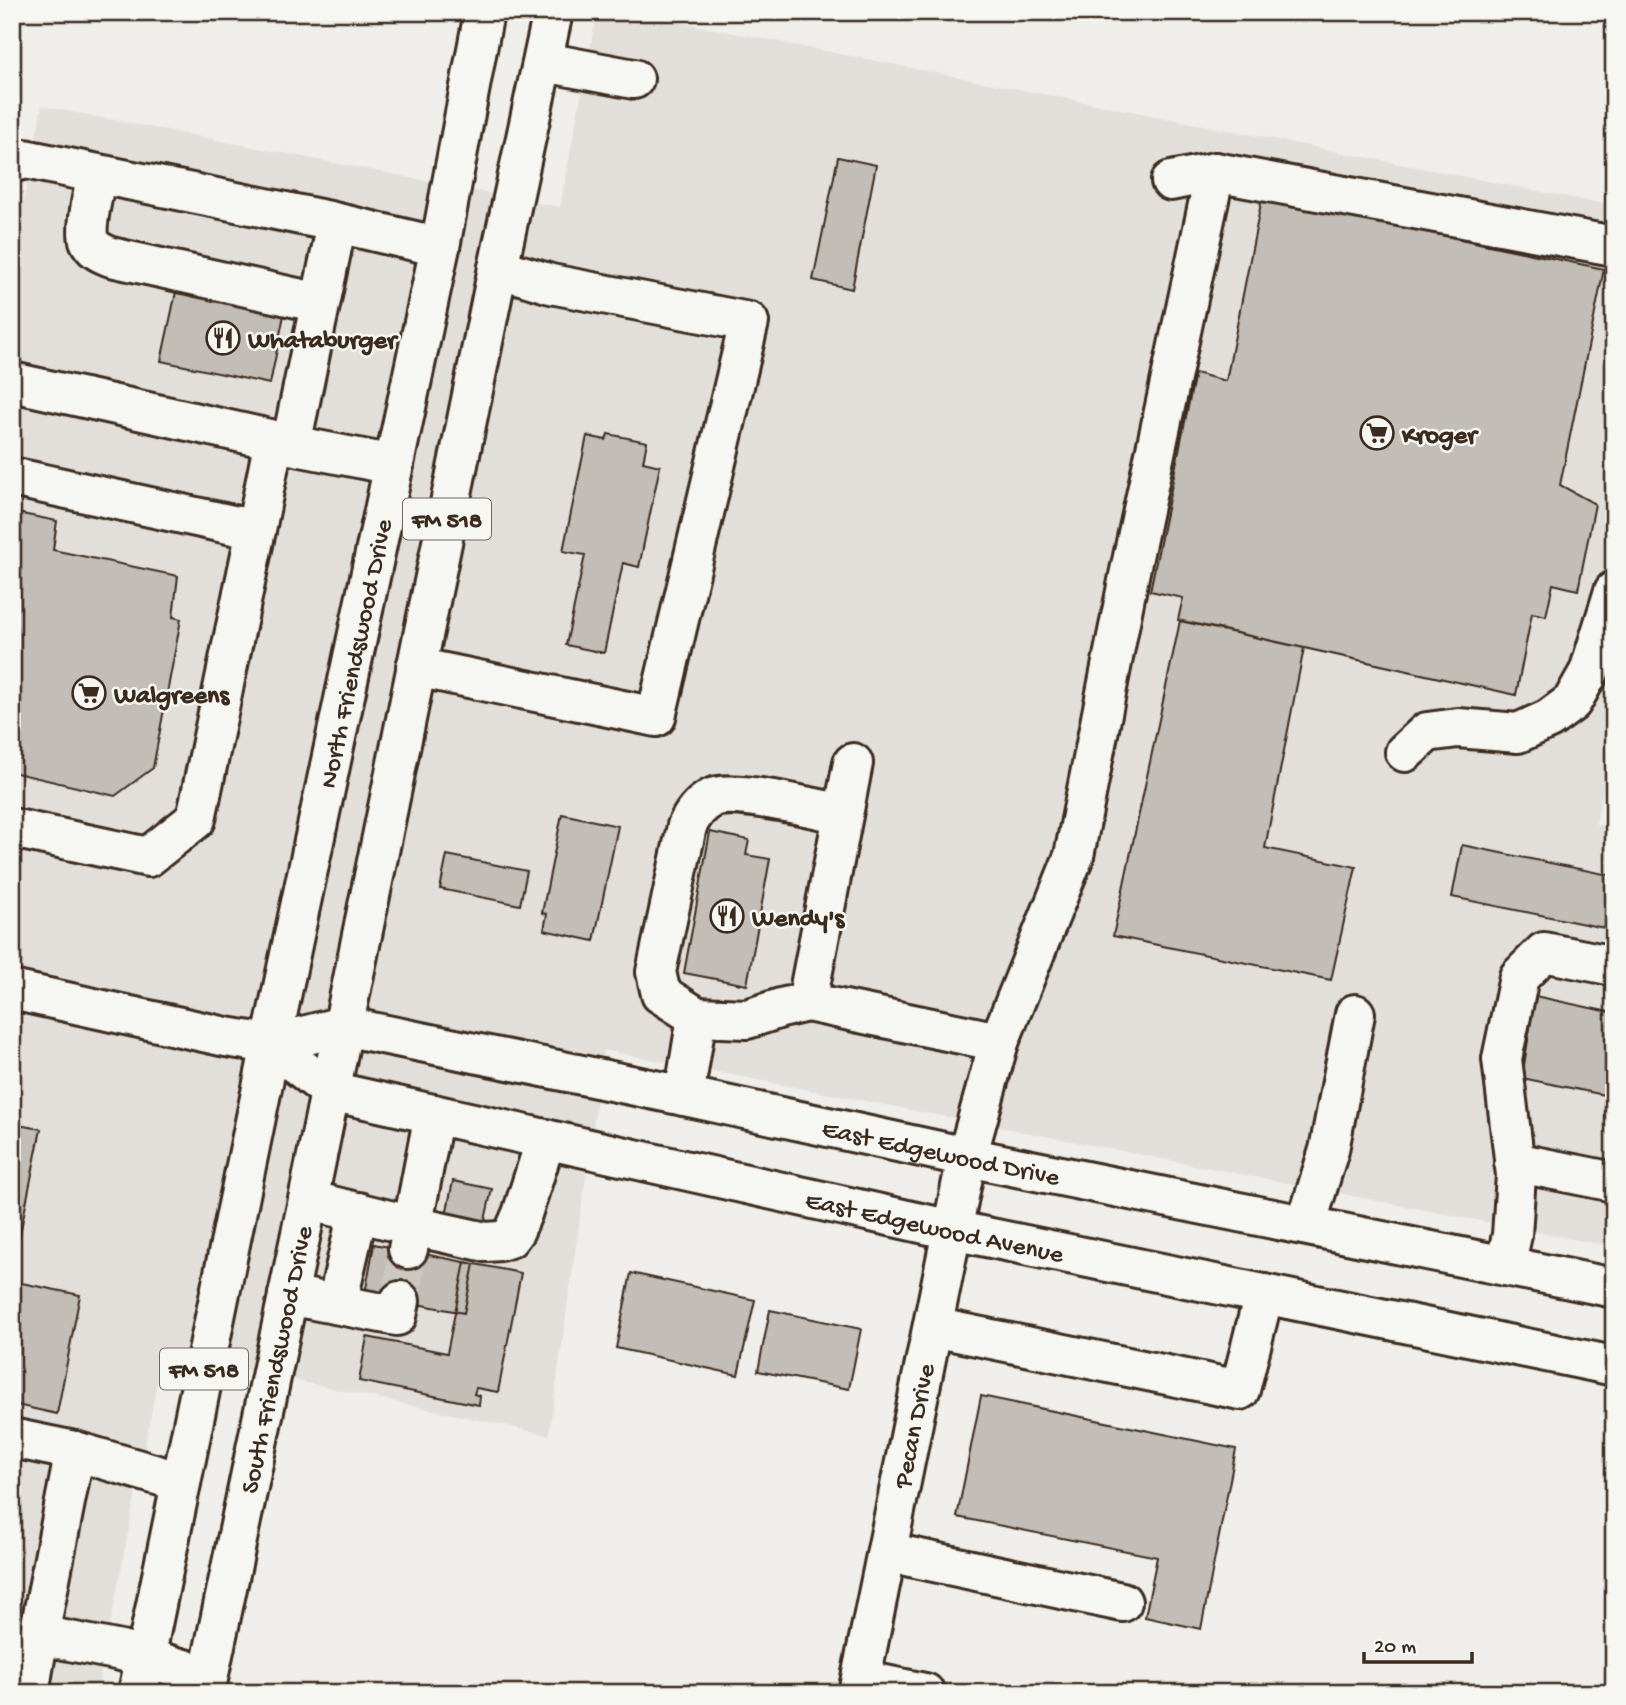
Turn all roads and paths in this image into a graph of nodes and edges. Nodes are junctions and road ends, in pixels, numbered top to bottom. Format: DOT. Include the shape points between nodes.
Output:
graph roads {
  1 [pos="484,12"];
  2 [pos="553,12"];
  3 [pos="544,62"];
  4 [pos="634,79"];
  5 [pos="16,154"];
  6 [pos="1215,172"];
  7 [pos="97,174"];
  8 [pos="1171,181"];
  9 [pos="337,223"];
  10 [pos="1614,246"];
  11 [pos="440,247"];
  12 [pos="499,268"];
  13 [pos="320,303"];
  14 [pos="12,382"];
  15 [pos="282,443"];
  16 [pos="394,465"];
  17 [pos="12,477"];
  18 [pos="256,530"];
  19 [pos="1614,591"];
  20 [pos="416,667"];
  21 [pos="1405,752"];
  22 [pos="853,763"];
  23 [pos="843,814"];
  24 [pos="12,828"];
  25 [pos="1614,966"];
  26 [pos="12,990"];
  27 [pos="807,1002"];
  28 [pos="1355,1014"];
  29 [pos="697,1017"];
  30 [pos="343,1026"];
  31 [pos="999,1042"];
  32 [pos="271,1044"];
  33 [pos="330,1091"];
  34 [pos="684,1096"];
  35 [pos="435,1114"];
  36 [pos="546,1139"];
  37 [pos="967,1157"];
  38 [pos="1514,1162"];
  39 [pos="1614,1182"];
  40 [pos="308,1200"];
  41 [pos="358,1212"];
  42 [pos="1306,1225"];
  43 [pos="953,1230"];
  44 [pos="411,1238"];
  45 [pos="1505,1266"];
  46 [pos="1614,1288"];
  47 [pos="1264,1294"];
  48 [pos="288,1295"];
  49 [pos="400,1301"];
  50 [pos="337,1304"];
  51 [pos="933,1327"];
  52 [pos="1614,1366"];
  53 [pos="12,1437"];
  54 [pos="75,1451"];
  55 [pos="181,1482"];
  56 [pos="887,1552"];
  57 [pos="1122,1602"];
  58 [pos="39,1635"];
  59 [pos="142,1675"];
  60 [pos="207,1684"];
  61 [pos="859,1686"];
  62 [pos="29,1693"];
  63 [pos="925,1693"];
  1 -- 11 [label="main road, North Friendswood Drive / FM 518"];
  2 -- 3 [label="main road, FM 518"];
  3 -- 4 [label="main road"];
  3 -- 12 [label="main road, FM 518"];
  5 -- 7 [label="main road"];
  6 -- 8 [label="main road"];
  6 -- 10 [label="main road"];
  6 -- 31 [label="main road, Pecan Drive" via="1073,856"];
  7 -- 9 [label="main road"];
  7 -- 13 [label="main road" via="88,239 97,251"];
  9 -- 11 [label="main road"];
  9 -- 13 [label="main road"];
  11 -- 12 [label="main road"];
  11 -- 16 [label="main road, North Friendswood Drive / FM 518"];
  12 -- 20 [label="main road, FM 518"];
  12 -- 20 [label="main road" via="551,284 749,322 656,717"];
  13 -- 15 [label="main road"];
  14 -- 15 [label="main road"];
  15 -- 16 [label="main road"];
  15 -- 18 [label="main road"];
  16 -- 32 [label="main road, North Friendswood Drive / FM 518"];
  17 -- 18 [label="main road"];
  18 -- 24 [label="main road" via="196,819 148,857"];
  19 -- 21 [label="main road" via="1589,671 1572,702 1518,733 1458,728 1427,732"];
  20 -- 30 [label="main road, FM 518"];
  22 -- 23 [label="main road"];
  23 -- 27 [label="main road"];
  23 -- 29 [label="main road" via="736,794 714,796 696,808 687,826 656,972 661,994"];
  25 -- 38 [label="main road" via="1544,952 1520,977 1502,1059"];
  26 -- 32 [label="main road"];
  27 -- 29 [label="main road" via="747,1019"];
  27 -- 31 [label="main road"];
  28 -- 42 [label="main road" via="1329,1150"];
  29 -- 34 [label="main road"];
  30 -- 32 [label="main road, East Edgewood Drive"];
  30 -- 33 [label="main road, South Friendswood Drive / FM 518"];
  30 -- 34 [label="main road, East Edgewood Drive"];
  31 -- 37 [label="main road, Pecan Drive"];
  32 -- 33 [label="main road, East Edgewood Avenue"];
  32 -- 55 [label="main road, FM 518"];
  33 -- 35 [label="main road, East Edgewood Avenue"];
  33 -- 40 [label="main road, South Friendswood Drive / FM 518"];
  34 -- 37 [label="main road, East Edgewood Drive"];
  35 -- 36 [label="main road, East Edgewood Avenue"];
  35 -- 44 [label="main road"];
  36 -- 43 [label="main road, East Edgewood Avenue"];
  36 -- 44 [label="main road" via="522,1214 509,1238 486,1242"];
  37 -- 42 [label="main road, East Edgewood Drive"];
  37 -- 43 [label="main road, Pecan Drive"];
  38 -- 39 [label="main road"];
  38 -- 45 [label="main road" via="1512,1235"];
  40 -- 41 [label="main road"];
  40 -- 48 [label="main road, South Friendswood Drive / FM 518"];
  41 -- 44 [label="main road"];
  41 -- 50 [label="main road"];
  42 -- 45 [label="main road, East Edgewood Drive"];
  43 -- 47 [label="main road, East Edgewood Avenue"];
  43 -- 51 [label="main road, Pecan Drive"];
  45 -- 46 [label="main road, East Edgewood Drive"];
  47 -- 51 [label="main road" via="1240,1390"];
  47 -- 52 [label="main road, East Edgewood Avenue"];
  48 -- 50 [label="main road"];
  48 -- 60 [label="main road, South Friendswood Drive / FM 518"];
  49 -- 50 [label="main road" via="397,1315"];
  51 -- 56 [label="main road, Pecan Drive"];
  53 -- 54 [label="main road"];
  54 -- 55 [label="main road"];
  54 -- 58 [label="main road"];
  55 -- 59 [label="main road, FM 518"];
  56 -- 57 [label="main road"];
  56 -- 61 [label="main road, Pecan Drive"];
  58 -- 59 [label="main road"];
  58 -- 62 [label="main road"];
  59 -- 60 [label="main road"];
  61 -- 63 [label="main road"];
}
